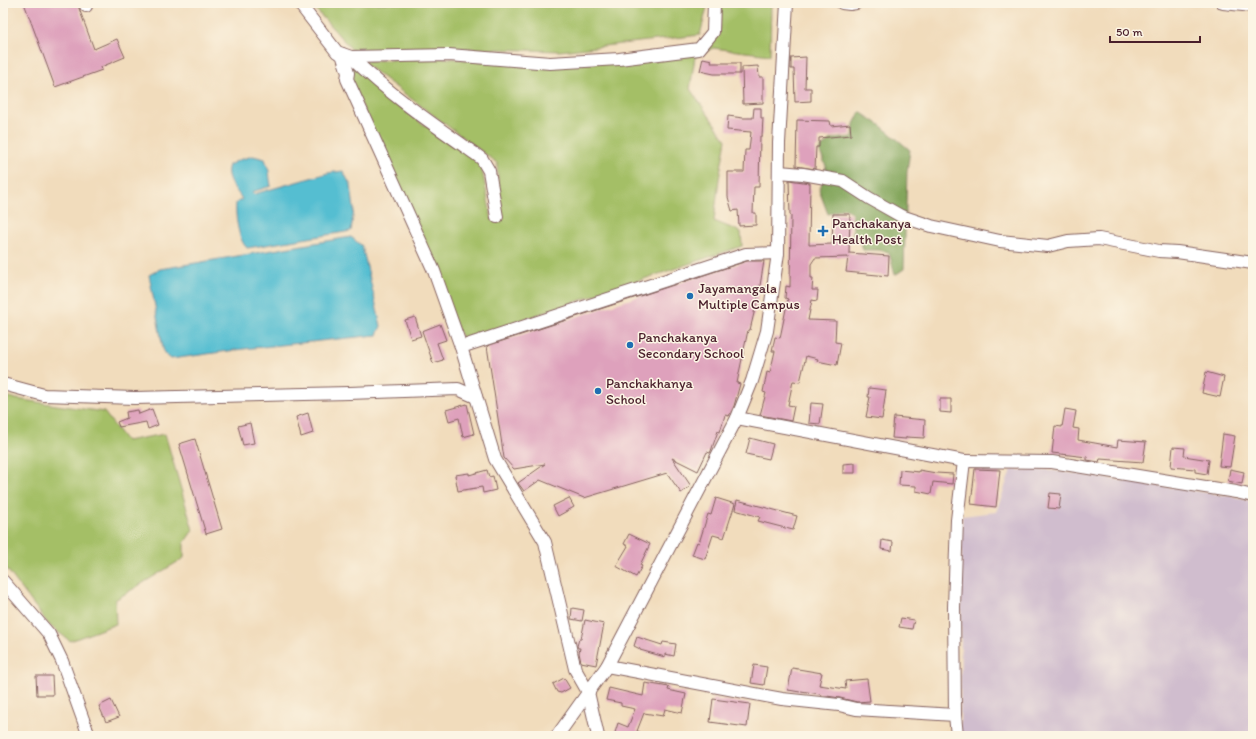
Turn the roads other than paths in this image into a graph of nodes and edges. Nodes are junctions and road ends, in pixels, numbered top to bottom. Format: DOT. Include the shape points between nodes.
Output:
graph roads {
  1 [pos="299,3"];
  2 [pos="714,3"];
  3 [pos="787,3"];
  4 [pos="842,3"];
  5 [pos="856,3"];
  6 [pos="1222,3"];
  7 [pos="1253,6"];
  8 [pos="347,56"];
  9 [pos="779,172"];
  10 [pos="497,217"];
  11 [pos="778,253"];
  12 [pos="1253,263"];
  13 [pos="461,348"];
  14 [pos="3,384"];
  15 [pos="476,397"];
  16 [pos="737,418"];
  17 [pos="964,461"];
  18 [pos="1253,496"];
  19 [pos="3,581"];
  20 [pos="607,666"];
  21 [pos="588,692"];
  22 [pos="955,715"];
  23 [pos="89,736"];
  24 [pos="557,736"];
  25 [pos="598,736"];
  26 [pos="957,736"];
  1 -- 8 [label="street" via="337,52"];
  2 -- 8 [label="street" via="713,32 699,49 619,59 550,63 448,55"];
  3 -- 9 [label="street"];
  4 -- 5 [label="street"];
  6 -- 7 [label="street"];
  8 -- 10 [label="street" via="421,116 482,159 488,171"];
  8 -- 13 [label="street" via="347,79 434,271"];
  9 -- 11 [label="street"];
  9 -- 12 [label="street" via="843,181 900,216 931,226 1000,241 1048,246 1068,241 1099,239 1159,251"];
  11 -- 13 [label="street" via="746,254"];
  11 -- 16 [label="street" via="767,331 752,381"];
  13 -- 15 [label="street"];
  14 -- 15 [label="street" via="44,395 135,398 458,389"];
  15 -- 21 [label="street" via="495,459 545,542 575,669"];
  16 -- 17 [label="street"];
  16 -- 20 [label="street"];
  17 -- 18 [label="street" via="1052,462"];
  17 -- 22 [label="street" via="957,520 954,607"];
  19 -- 23 [label="street" via="49,634"];
  20 -- 21 [label="street"];
  20 -- 22 [label="street" via="782,699 839,704 856,709"];
  21 -- 24 [label="street"];
  21 -- 25 [label="street"];
  22 -- 26 [label="street"];
}
